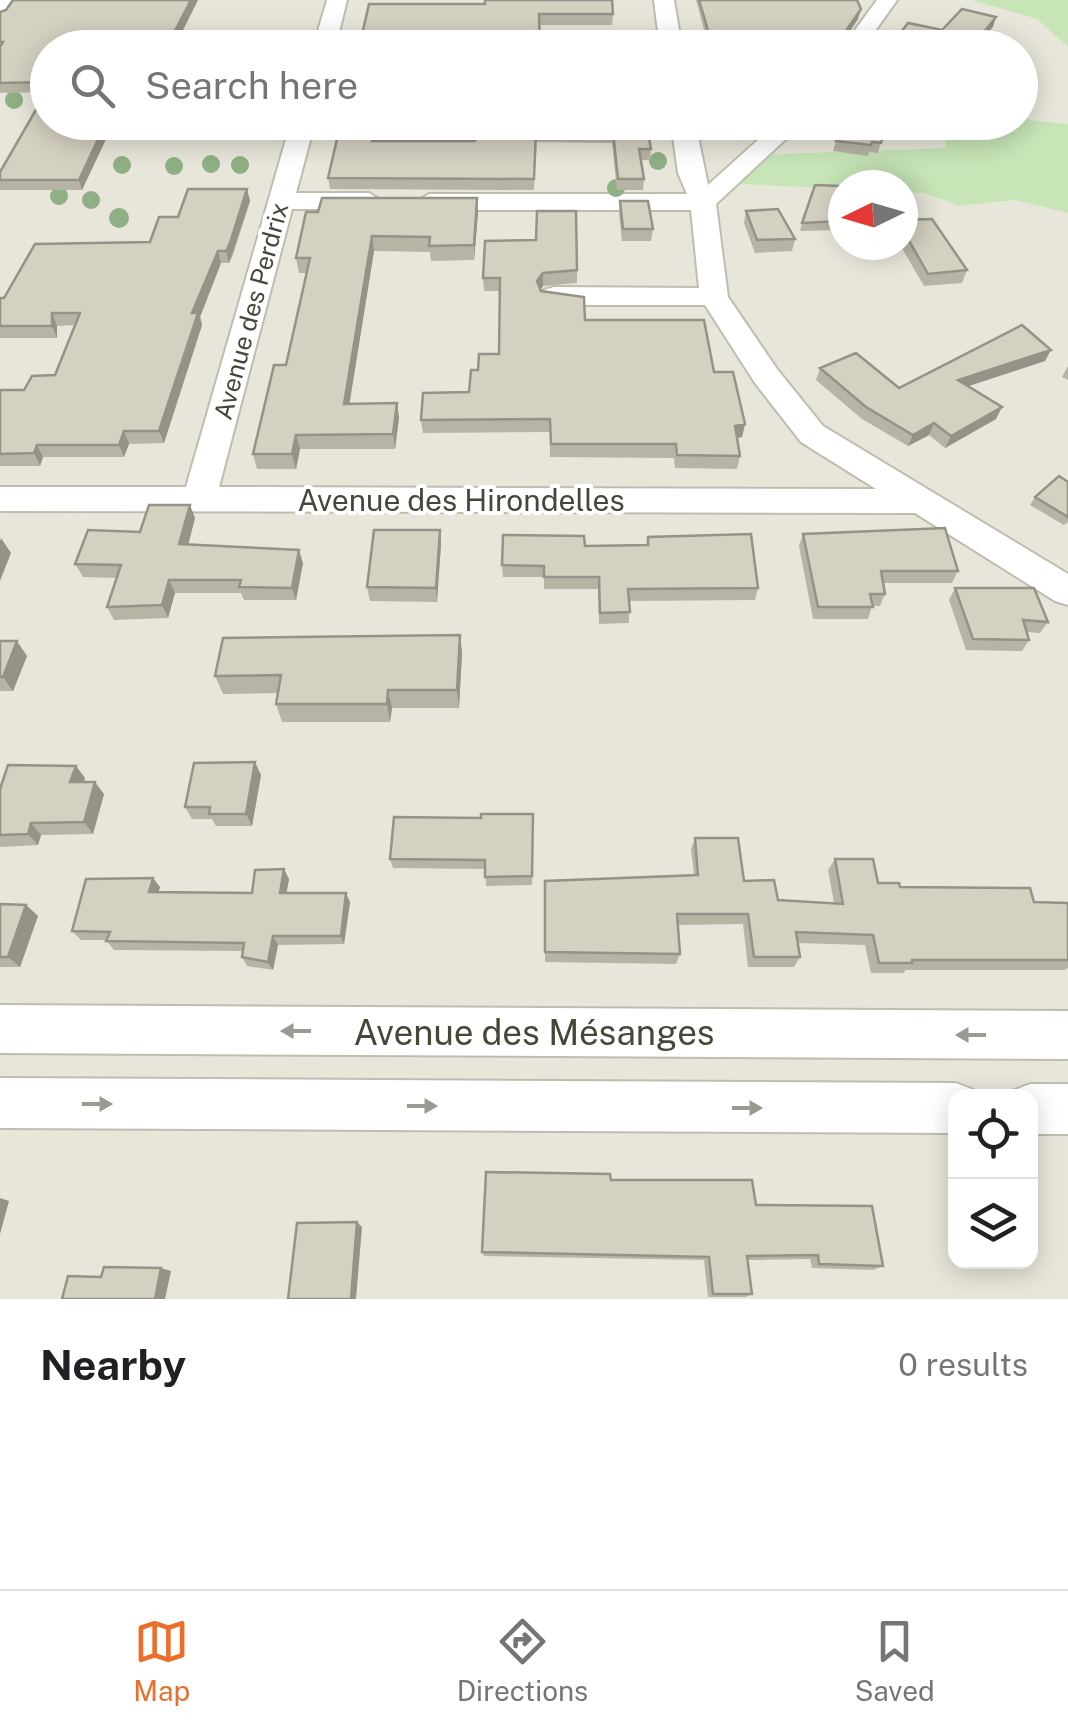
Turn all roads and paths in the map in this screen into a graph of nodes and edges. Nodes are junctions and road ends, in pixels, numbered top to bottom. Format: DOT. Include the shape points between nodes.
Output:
graph roads {
  1 [pos="9,0"];
  2 [pos="337,0"];
  3 [pos="664,0"];
  4 [pos="888,0"];
  5 [pos="0,12"];
  6 [pos="329,30"];
  7 [pos="668,30"];
  8 [pos="866,30"];
  9 [pos="298,140"];
  10 [pos="686,140"];
  11 [pos="773,140"];
  12 [pos="281,201"];
  13 [pos="703,202"];
  14 [pos="554,296"];
  15 [pos="714,297"];
  16 [pos="0,499"];
  17 [pos="199,500"];
  18 [pos="921,500"];
  19 [pos="1068,591"];
  20 [pos="0,1029"];
  21 [pos="1068,1035"];
  22 [pos="0,1104"];
  23 [pos="948,1108"];
  24 [pos="1038,1109"];
  25 [pos="1068,1109"];
  1 -- 5 [label="street"];
  2 -- 6 [label="street"];
  3 -- 7 [label="street"];
  4 -- 8 [label="street"];
  9 -- 12 [label="street, Avenue des Perdrix"];
  10 -- 13 [label="street"];
  11 -- 13 [label="street"];
  12 -- 13 [label="street"];
  12 -- 17 [label="street, Avenue des Perdrix"];
  13 -- 15 [label="street"];
  14 -- 15 [label="street"];
  15 -- 18 [label="street" via="812,434"];
  16 -- 17 [label="street, Avenue des Hirondelles"];
  17 -- 18 [label="street, Avenue des Hirondelles"];
  18 -- 19 [label="street"];
  21 -- 20 [label="street, Avenue des Mésanges, one-way"];
  22 -- 23 [label="street, one-way"];
  24 -- 25 [label="street"];
}
